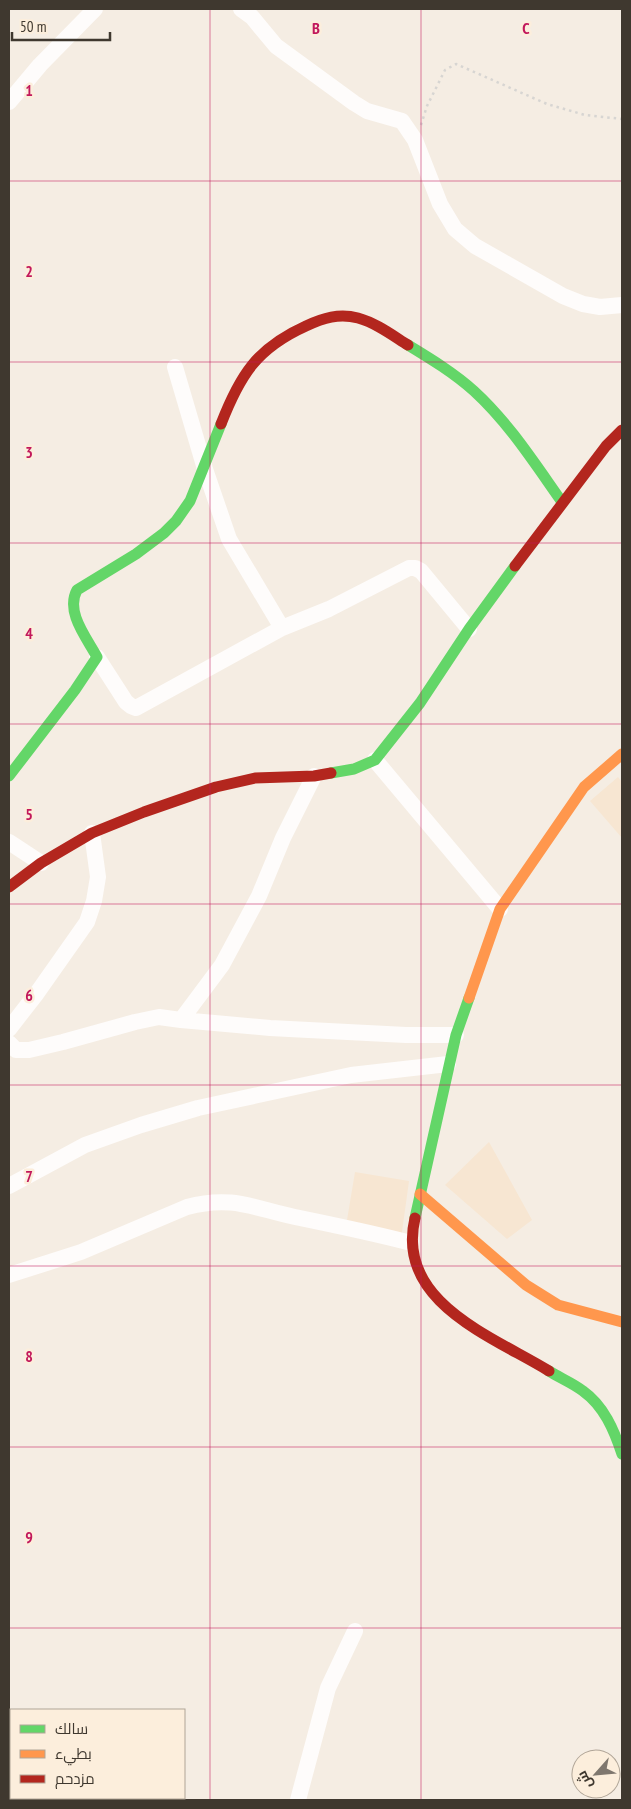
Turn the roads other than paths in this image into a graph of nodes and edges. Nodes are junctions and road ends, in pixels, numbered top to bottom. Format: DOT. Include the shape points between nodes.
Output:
graph roads {
  1 [pos="95,9"];
  2 [pos="241,9"];
  3 [pos="9,102"];
  4 [pos="622,305"];
  5 [pos="175,367"];
  6 [pos="622,430"];
  7 [pos="205,469"];
  8 [pos="562,502"];
  9 [pos="282,628"];
  10 [pos="469,629"];
  11 [pos="97,657"];
  12 [pos="622,754"];
  13 [pos="375,760"];
  14 [pos="9,776"];
  15 [pos="314,776"];
  16 [pos="92,833"];
  17 [pos="9,842"];
  18 [pos="40,863"];
  19 [pos="9,886"];
  20 [pos="500,909"];
  21 [pos="181,1020"];
  22 [pos="9,1029"];
  23 [pos="456,1035"];
  24 [pos="9,1043"];
  25 [pos="448,1064"];
  26 [pos="9,1186"];
  27 [pos="420,1194"];
  28 [pos="411,1243"];
  29 [pos="9,1275"];
  30 [pos="622,1322"];
  31 [pos="622,1454"];
  32 [pos="354,1631"];
  33 [pos="298,1800"];
  1 -- 3 [label="street"];
  2 -- 4 [label="street" via="276,46 354,103 367,111 402,121 415,140 440,204 455,229 475,246 563,296 600,307"];
  5 -- 7 [label="street"];
  6 -- 8 [label="street"];
  7 -- 8 [label="street" via="237,386 253,362 289,335 320,320 340,316 359,318 382,328 459,378 503,422"];
  7 -- 9 [label="street" via="229,539"];
  7 -- 11 [label="street" via="188,506 152,545 77,590 72,606"];
  8 -- 10 [label="street"];
  9 -- 10 [label="street" via="329,610 409,568 415,568 422,571"];
  9 -- 11 [label="street" via="136,708 126,702"];
  10 -- 13 [label="street" via="420,703"];
  11 -- 14 [label="street"];
  12 -- 20 [label="street" via="584,787"];
  13 -- 15 [label="street" via="354,769"];
  13 -- 20 [label="street"];
  15 -- 16 [label="street" via="255,778 216,787"];
  15 -- 21 [label="street" via="259,896 222,964"];
  16 -- 18 [label="street"];
  16 -- 22 [label="street" via="98,877 87,922"];
  17 -- 18 [label="street"];
  18 -- 19 [label="street"];
  20 -- 23 [label="street"];
  21 -- 23 [label="street" via="270,1028"];
  21 -- 24 [label="street" via="159,1017 29,1050 16,1050"];
  23 -- 25 [label="street"];
  25 -- 26 [label="street" via="351,1076 198,1108 85,1145"];
  25 -- 27 [label="street"];
  27 -- 28 [label="street"];
  27 -- 30 [label="street" via="545,1298 566,1308"];
  28 -- 29 [label="street" via="257,1206 204,1203 187,1207 81,1252"];
  28 -- 31 [label="street" via="422,1279 442,1305 465,1323 589,1395 612,1426"];
  32 -- 33 [label="street" via="328,1688"];
}
